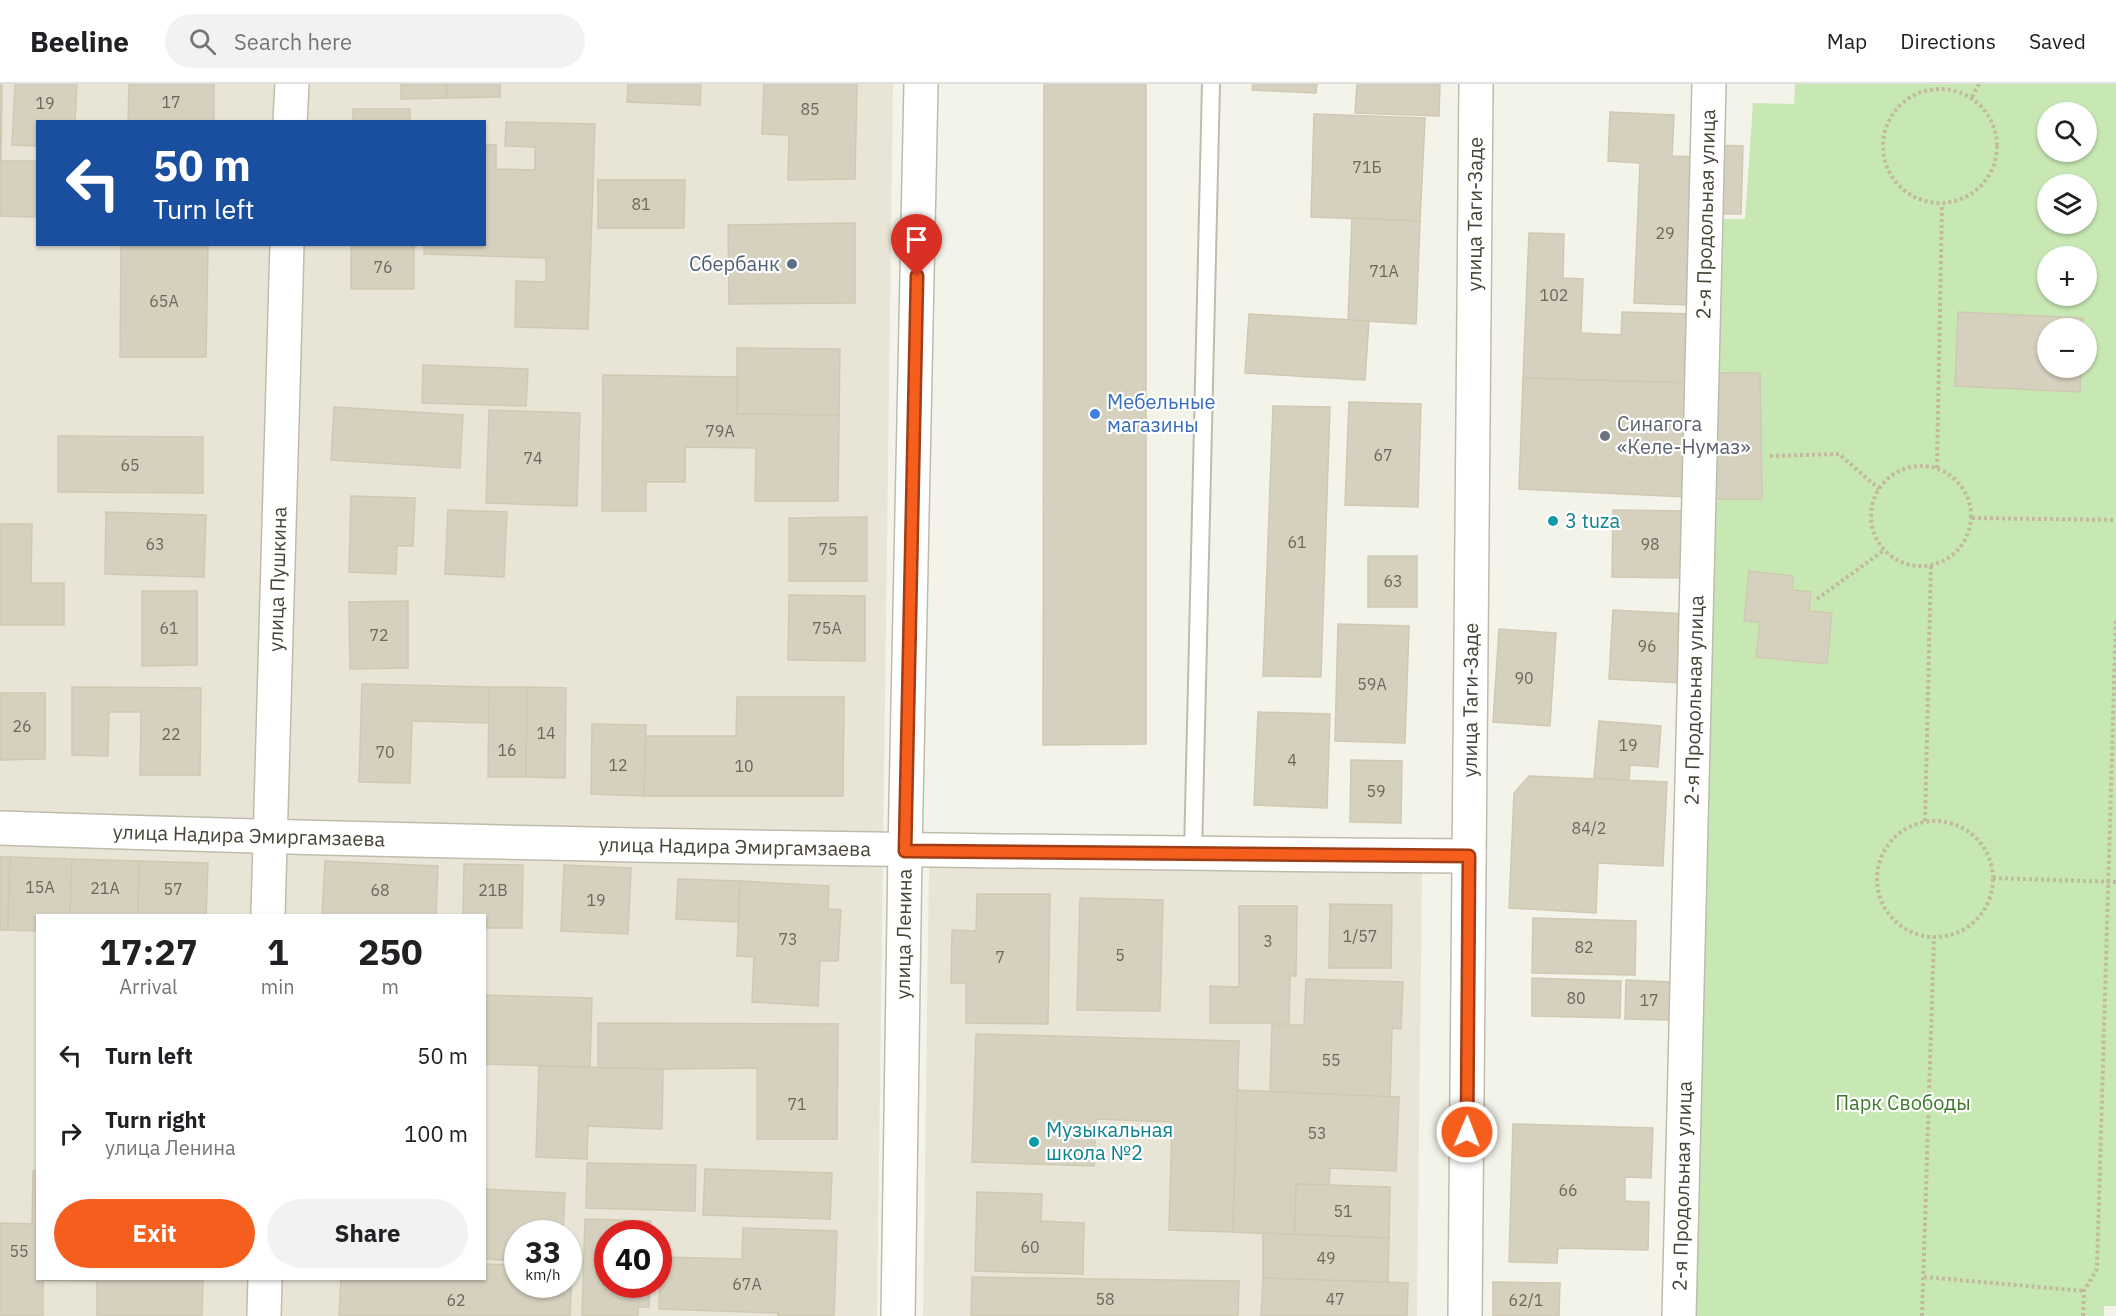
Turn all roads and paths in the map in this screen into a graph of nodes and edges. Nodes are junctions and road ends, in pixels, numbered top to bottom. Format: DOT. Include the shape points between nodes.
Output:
graph roads {
  1 [pos="292,84"];
  2 [pos="921,84"];
  3 [pos="1211,84"];
  4 [pos="1476,84"];
  5 [pos="1709,84"];
  6 [pos="1979,84"];
  7 [pos="1935,86"];
  8 [pos="1972,97"];
  9 [pos="290,120"];
  10 [pos="1942,204"];
  11 [pos="287,246"];
  12 [pos="1770,456"];
  13 [pos="1937,468"];
  14 [pos="1880,489"];
  15 [pos="1972,518"];
  16 [pos="2116,519"];
  17 [pos="1883,550"];
  18 [pos="1932,566"];
  19 [pos="1817,599"];
  20 [pos="2116,618"];
  21 [pos="1925,821"];
  22 [pos="0,828"];
  23 [pos="269,837"];
  24 [pos="905,851"];
  25 [pos="1193,854"];
  26 [pos="1469,856"];
  27 [pos="1993,878"];
  28 [pos="2108,880"];
  29 [pos="2116,882"];
  30 [pos="268,914"];
  31 [pos="1934,937"];
  32 [pos="1923,1277"];
  33 [pos="265,1280"];
  34 [pos="2084,1291"];
  35 [pos="264,1316"];
  36 [pos="898,1316"];
  37 [pos="1465,1316"];
  38 [pos="1679,1316"];
  39 [pos="1922,1316"];
  40 [pos="2083,1316"];
  1 -- 9 [label="street"];
  2 -- 24 [label="street, улица Ленина"];
  3 -- 25 [label="lane"];
  4 -- 26 [label="street, улица Таги-Заде"];
  5 -- 38 [label="street, 2-я Продольная улица"];
  6 -- 8 [label="path"];
  7 -- 8 [label="path"];
  7 -- 10 [label="path" via="1913,94 1896,108 1885,127 1882,150 1887,172 1901,189 1920,201"];
  8 -- 10 [label="path" via="1989,115 1997,137 1996,161 1984,183 1966,198"];
  10 -- 13 [label="path"];
  11 -- 23 [label="street, улица Пушкина"];
  12 -- 14 [label="path" via="1839,454"];
  13 -- 14 [label="path" via="1911,466 1887,478"];
  13 -- 15 [label="path" via="1962,487"];
  14 -- 17 [label="path" via="1872,500 1871,527"];
  15 -- 16 [label="path"];
  15 -- 18 [label="path" via="1966,539 1952,557"];
  17 -- 18 [label="path" via="1905,565"];
  17 -- 19 [label="path"];
  18 -- 21 [label="path"];
  20 -- 28 [label="path"];
  21 -- 27 [label="path" via="1955,825 1979,841 1989,858"];
  21 -- 31 [label="path" via="1906,828 1891,841 1880,858 1876,877 1879,896 1900,926"];
  22 -- 23 [label="street, улица Надира Эмиргамзаева"];
  23 -- 24 [label="street, улица Надира Эмиргамзаева"];
  23 -- 30 [label="street, улица Пушкина"];
  24 -- 25 [label="street, улица Надира Эмиргамзаева"];
  24 -- 36 [label="street, улица Ленина"];
  25 -- 26 [label="street, улица Надира Эмиргамзаева"];
  26 -- 37 [label="street, улица Таги-Заде"];
  27 -- 28 [label="path"];
  27 -- 31 [label="path" via="1982,913 1969,926"];
  28 -- 29 [label="path"];
  28 -- 34 [label="path" via="2097,1269"];
  31 -- 32 [label="path"];
  32 -- 34 [label="path"];
  32 -- 39 [label="path"];
  33 -- 35 [label="street"];
  34 -- 40 [label="path"];
}
